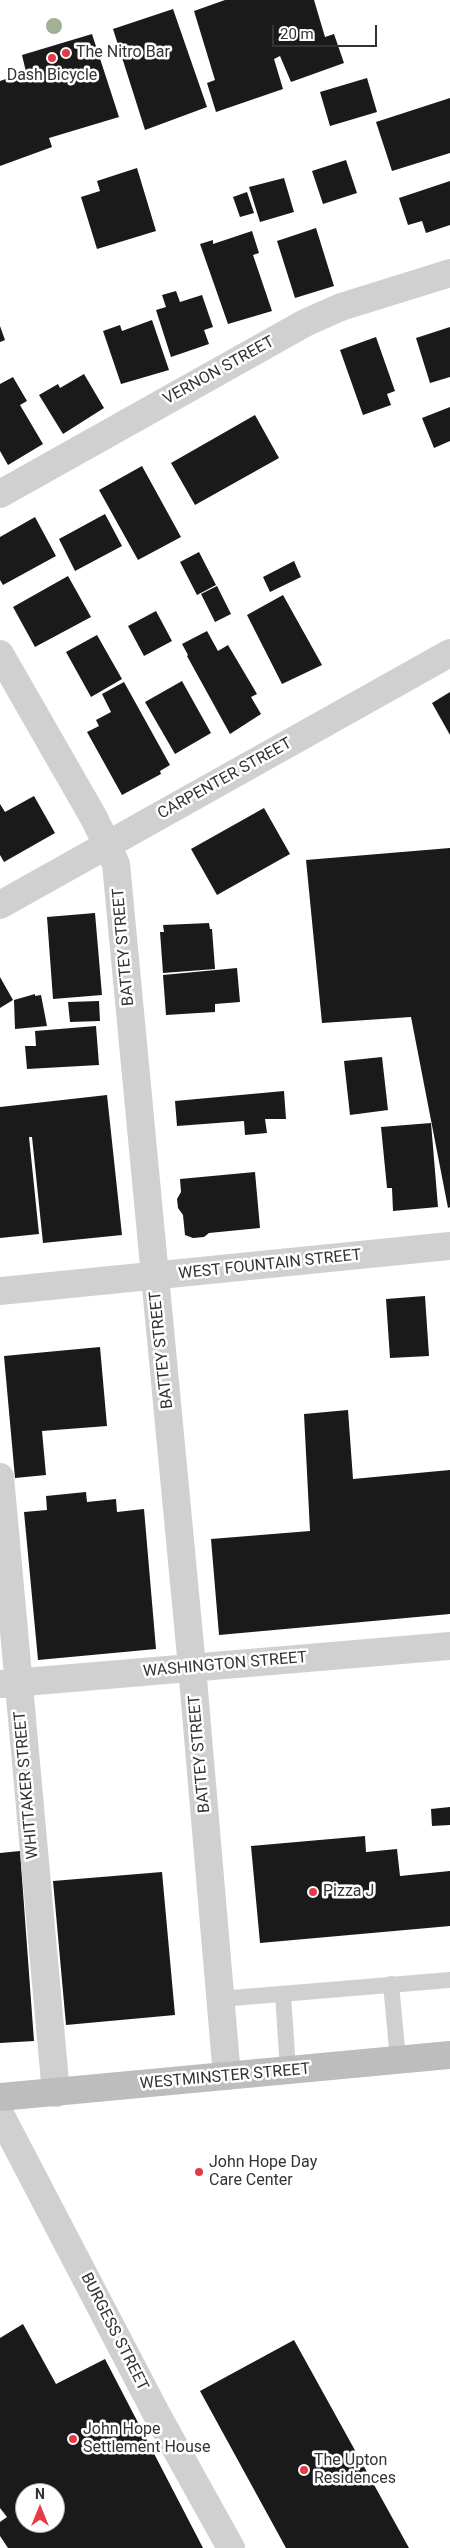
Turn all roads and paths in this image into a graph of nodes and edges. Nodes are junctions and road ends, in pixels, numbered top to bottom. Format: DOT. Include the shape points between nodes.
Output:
graph roads {
  1 [pos="450,273"];
  2 [pos="0,494"];
  3 [pos="450,653"];
  4 [pos="0,654"];
  5 [pos="108,845"];
  6 [pos="0,905"];
  7 [pos="450,1246"];
  8 [pos="155,1277"];
  9 [pos="0,1291"];
  10 [pos="0,1477"];
  11 [pos="450,1646"];
  12 [pos="192,1667"];
  13 [pos="9,1684"];
  14 [pos="450,1980"];
  15 [pos="391,1984"];
  16 [pos="283,1994"];
  17 [pos="220,2000"];
  18 [pos="450,2056"];
  19 [pos="398,2060"];
  20 [pos="288,2070"];
  21 [pos="227,2076"];
  22 [pos="56,2093"];
  23 [pos="0,2097"];
  24 [pos="0,2114"];
  25 [pos="231,2548"];
  1 -- 2 [label="street, VERNON STREET" via="341,307 305,323"];
  3 -- 5 [label="street, CARPENTER STREET"];
  4 -- 5 [label="street, BATTEY STREET"];
  5 -- 6 [label="street, CARPENTER STREET"];
  5 -- 8 [label="street, BATTEY STREET" via="116,864"];
  7 -- 8 [label="street, WEST FOUNTAIN STREET"];
  8 -- 9 [label="street, WEST FOUNTAIN STREET"];
  8 -- 12 [label="street, BATTEY STREET"];
  10 -- 13 [label="street, WHITTAKER STREET"];
  11 -- 12 [label="street, WASHINGTON STREET"];
  12 -- 13 [label="street, WASHINGTON STREET"];
  12 -- 17 [label="street, BATTEY STREET"];
  13 -- 22 [label="street, WHITTAKER STREET"];
  14 -- 15 [label="lane"];
  15 -- 16 [label="lane"];
  15 -- 19 [label="lane"];
  16 -- 17 [label="lane"];
  16 -- 20 [label="lane"];
  17 -- 21 [label="street, BATTEY STREET"];
  18 -- 19 [label="main road, WESTMINSTER STREET"];
  19 -- 20 [label="main road, WESTMINSTER STREET"];
  20 -- 21 [label="main road, WESTMINSTER STREET"];
  21 -- 22 [label="main road, WESTMINSTER STREET"];
  22 -- 23 [label="main road, WESTMINSTER STREET"];
  24 -- 25 [label="street, BURGESS STREET" via="156,2413"];
}
